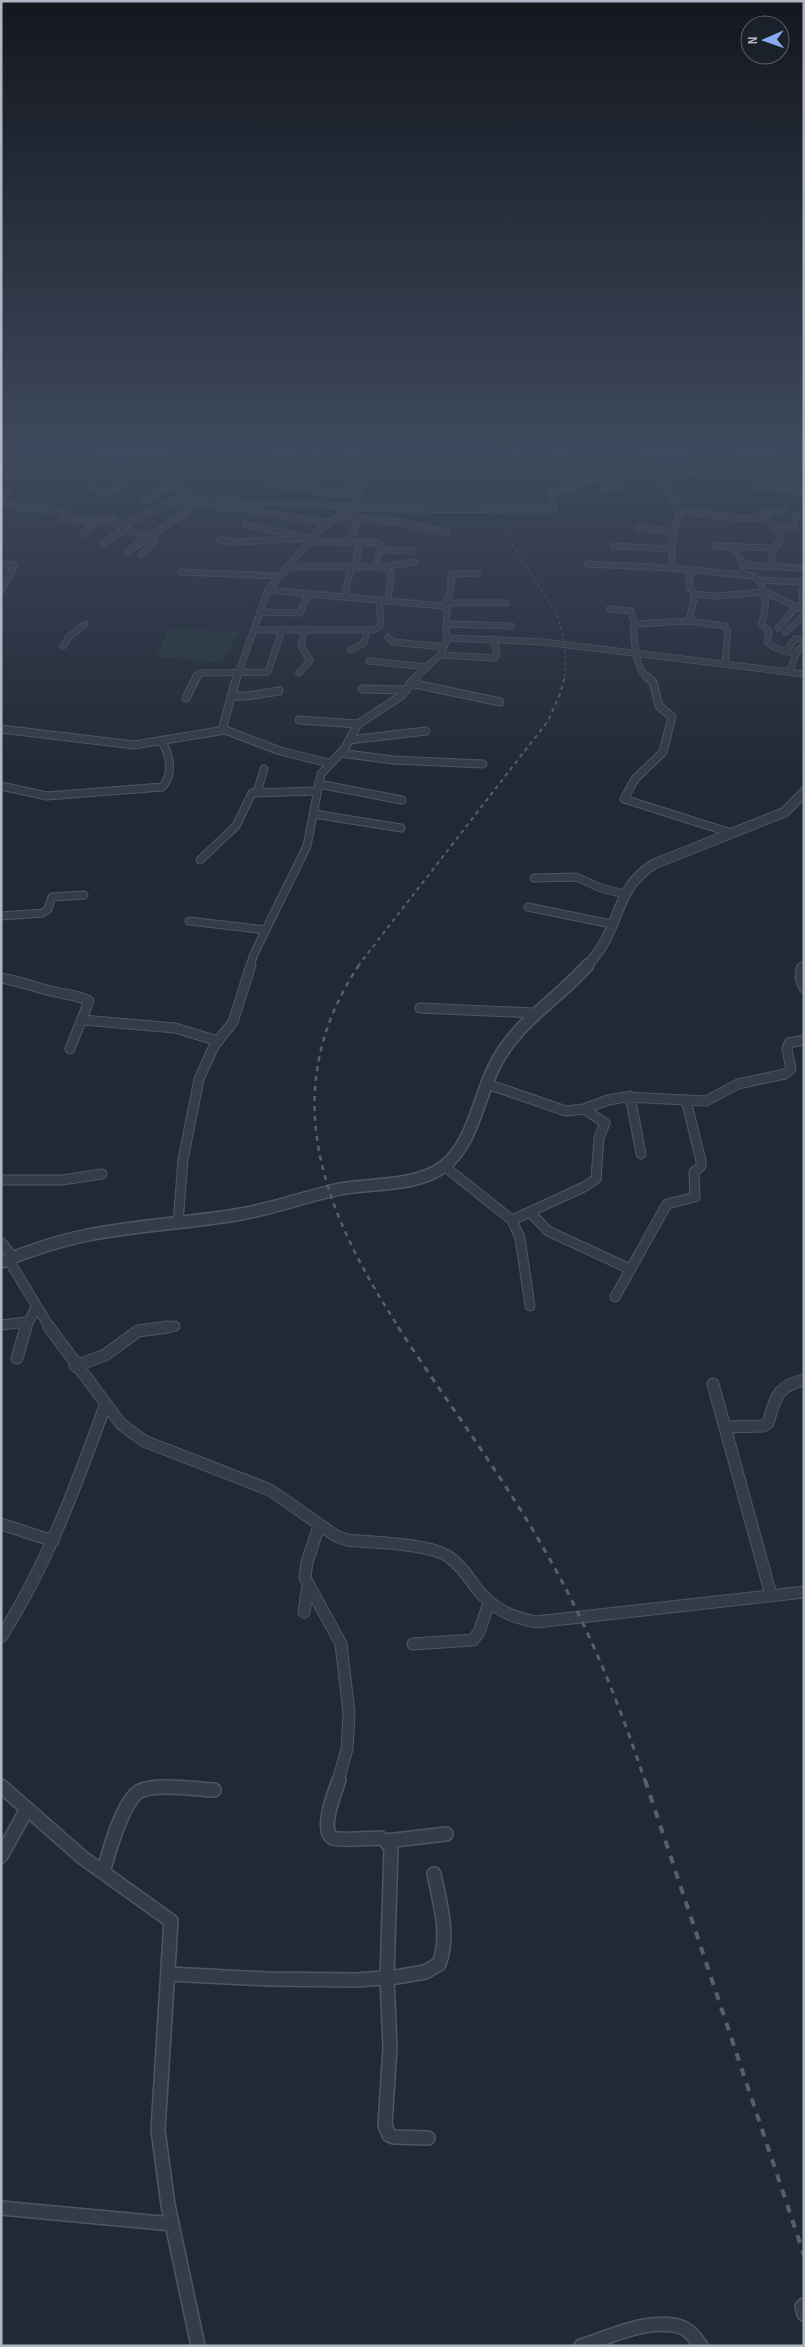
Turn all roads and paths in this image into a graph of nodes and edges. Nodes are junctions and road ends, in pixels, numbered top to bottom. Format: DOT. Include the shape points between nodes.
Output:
graph roads {
  1 [pos="296,556"];
  2 [pos="356,556"];
  3 [pos="378,556"];
  4 [pos="672,556"];
  5 [pos="738,556"];
  6 [pos="772,556"];
  7 [pos="414,562"];
  8 [pos="588,564"];
  9 [pos="1,565"];
  10 [pos="744,565"];
  11 [pos="770,566"];
  12 [pos="287,567"];
  13 [pos="375,567"];
  14 [pos="383,567"];
  15 [pos="352,568"];
  16 [pos="671,568"];
  17 [pos="804,568"];
  18 [pos="689,569"];
  19 [pos="181,572"];
  20 [pos="478,573"];
  21 [pos="742,575"];
  22 [pos="280,576"];
  23 [pos="759,580"];
  24 [pos="804,582"];
  25 [pos="2,588"];
  26 [pos="268,590"];
  27 [pos="765,592"];
  28 [pos="801,592"];
  29 [pos="308,594"];
  30 [pos="695,594"];
  31 [pos="344,597"];
  32 [pos="379,600"];
  33 [pos="388,601"];
  34 [pos="506,604"];
  35 [pos="446,605"];
  36 [pos="610,609"];
  37 [pos="800,609"];
  38 [pos="260,612"];
  39 [pos="804,615"];
  40 [pos="688,621"];
  41 [pos="85,624"];
  42 [pos="446,624"];
  43 [pos="635,625"];
  44 [pos="512,626"];
  45 [pos="778,628"];
  46 [pos="305,629"];
  47 [pos="255,630"];
  48 [pos="282,630"];
  49 [pos="366,631"];
  50 [pos="786,632"];
  51 [pos="388,637"];
  52 [pos="448,638"];
  53 [pos="804,638"];
  54 [pos="494,639"];
  55 [pos="63,646"];
  56 [pos="444,647"];
  57 [pos="804,647"];
  58 [pos="350,650"];
  59 [pos="636,652"];
  60 [pos="786,652"];
  61 [pos="796,654"];
  62 [pos="440,655"];
  63 [pos="369,661"];
  64 [pos="726,664"];
  65 [pos="426,667"];
  66 [pos="789,672"];
  67 [pos="299,673"];
  68 [pos="238,674"];
  69 [pos="804,674"];
  70 [pos="410,684"];
  71 [pos="362,688"];
  72 [pos="406,690"];
  73 [pos="279,691"];
  74 [pos="231,696"];
  75 [pos="186,698"];
  76 [pos="500,702"];
  77 [pos="299,720"];
  78 [pos="358,724"];
  79 [pos="1,730"];
  80 [pos="222,730"];
  81 [pos="426,731"];
  82 [pos="349,740"];
  83 [pos="162,742"];
  84 [pos="340,753"];
  85 [pos="330,763"];
  86 [pos="483,764"];
  87 [pos="264,769"];
  88 [pos="1,786"];
  89 [pos="317,788"];
  90 [pos="257,792"];
  91 [pos="804,792"];
  92 [pos="402,800"];
  93 [pos="314,814"];
  94 [pos="401,828"];
  95 [pos="732,833"];
  96 [pos="200,860"];
  97 [pos="534,878"];
  98 [pos="624,894"];
  99 [pos="84,896"];
  100 [pos="528,907"];
  101 [pos="1,916"];
  102 [pos="189,921"];
  103 [pos="611,924"];
  104 [pos="266,930"];
  105 [pos="804,966"];
  106 [pos="1,978"];
  107 [pos="804,988"];
  108 [pos="420,1008"];
  109 [pos="534,1013"];
  110 [pos="83,1020"];
  111 [pos="804,1040"];
  112 [pos="214,1047"];
  113 [pos="70,1048"];
  114 [pos="487,1084"];
  115 [pos="630,1096"];
  116 [pos="686,1100"];
  117 [pos="584,1110"];
  118 [pos="641,1154"];
  119 [pos="444,1166"];
  120 [pos="102,1174"];
  121 [pos="1,1180"];
  122 [pos="530,1212"];
  123 [pos="512,1220"];
  124 [pos="178,1223"];
  125 [pos="1,1242"];
  126 [pos="7,1259"];
  127 [pos="630,1269"];
  128 [pos="615,1297"];
  129 [pos="530,1306"];
  130 [pos="36,1308"];
  131 [pos="27,1322"];
  132 [pos="1,1325"];
  133 [pos="175,1326"];
  134 [pos="17,1358"];
  135 [pos="75,1366"];
  136 [pos="804,1380"];
  137 [pos="713,1384"];
  138 [pos="105,1406"];
  139 [pos="726,1427"];
  140 [pos="1,1524"];
  141 [pos="320,1526"];
  142 [pos="53,1542"];
  143 [pos="308,1585"];
  144 [pos="804,1592"];
  145 [pos="771,1595"];
  146 [pos="489,1604"];
  147 [pos="304,1612"];
  148 [pos="1,1637"];
  149 [pos="413,1644"];
  150 [pos="1,1786"];
  151 [pos="214,1790"];
  152 [pos="27,1809"];
  153 [pos="446,1834"];
  154 [pos="386,1841"];
  155 [pos="1,1856"];
  156 [pos="103,1872"];
  157 [pos="434,1874"];
  158 [pos="169,1974"];
  159 [pos="388,1978"];
  160 [pos="428,2138"];
  161 [pos="1,2208"];
  162 [pos="172,2224"];
  163 [pos="804,2305"];
  164 [pos="804,2314"];
  165 [pos="198,2346"];
  166 [pos="580,2346"];
  167 [pos="701,2346"];
  1 -- 12 [label="street"];
  2 -- 15 [label="street"];
  3 -- 13 [label="street"];
  4 -- 16 [label="street"];
  5 -- 10 [label="street"];
  6 -- 11 [label="street"];
  7 -- 14 [label="street"];
  8 -- 16 [label="street"];
  9 -- 25 [label="street" via="15,565"];
  10 -- 11 [label="street"];
  10 -- 21 [label="street"];
  11 -- 17 [label="street"];
  12 -- 15 [label="street"];
  12 -- 22 [label="street"];
  13 -- 14 [label="street"];
  13 -- 15 [label="street"];
  14 -- 33 [label="street" via="391,574"];
  15 -- 31 [label="street"];
  16 -- 18 [label="street"];
  18 -- 21 [label="street"];
  18 -- 30 [label="street" via="690,588"];
  19 -- 22 [label="street"];
  20 -- 35 [label="street" via="451,574"];
  21 -- 23 [label="street"];
  22 -- 26 [label="street"];
  23 -- 24 [label="street"];
  23 -- 27 [label="street"];
  26 -- 29 [label="street"];
  26 -- 38 [label="street"];
  27 -- 30 [label="street" via="734,596"];
  27 -- 37 [label="street"];
  27 -- 60 [label="street" via="766,613 761,625 769,631 767,642"];
  28 -- 37 [label="street" via="803,601"];
  29 -- 31 [label="street"];
  29 -- 38 [label="street" via="300,613"];
  30 -- 40 [label="street"];
  31 -- 32 [label="street"];
  32 -- 33 [label="street"];
  32 -- 49 [label="street" via="381,625"];
  33 -- 35 [label="street"];
  34 -- 35 [label="street"];
  35 -- 42 [label="street"];
  36 -- 43 [label="street" via="631,611"];
  37 -- 45 [label="street"];
  38 -- 47 [label="street"];
  39 -- 50 [label="street"];
  40 -- 43 [label="street"];
  40 -- 64 [label="street" via="725,626 728,631"];
  41 -- 55 [label="street" via="68,637"];
  42 -- 44 [label="street"];
  42 -- 52 [label="street"];
  43 -- 59 [label="street"];
  46 -- 48 [label="street"];
  46 -- 49 [label="street"];
  46 -- 67 [label="street" via="301,645 310,661"];
  47 -- 48 [label="street"];
  47 -- 68 [label="street"];
  48 -- 68 [label="street" via="268,672"];
  49 -- 58 [label="street" via="364,643"];
  51 -- 56 [label="street" via="393,642"];
  52 -- 54 [label="street"];
  52 -- 56 [label="street"];
  53 -- 60 [label="street" via="795,639"];
  54 -- 59 [label="street"];
  54 -- 62 [label="street" via="495,658"];
  56 -- 62 [label="street"];
  57 -- 61 [label="street"];
  59 -- 64 [label="street"];
  59 -- 95 [label="street" via="643,674 653,682 659,706 672,717 663,752 635,779 624,799"];
  60 -- 61 [label="street"];
  61 -- 66 [label="street"];
  62 -- 65 [label="street"];
  63 -- 65 [label="street"];
  64 -- 66 [label="street"];
  65 -- 70 [label="street"];
  66 -- 69 [label="street"];
  68 -- 74 [label="street"];
  68 -- 75 [label="street" via="200,673"];
  70 -- 72 [label="street"];
  70 -- 76 [label="street"];
  71 -- 72 [label="street"];
  72 -- 78 [label="street" via="397,700"];
  73 -- 74 [label="street"];
  74 -- 80 [label="street"];
  77 -- 78 [label="street"];
  78 -- 82 [label="street"];
  79 -- 83 [label="street" via="126,744"];
  80 -- 83 [label="street"];
  80 -- 85 [label="street" via="284,752"];
  81 -- 82 [label="street"];
  82 -- 84 [label="street"];
  83 -- 88 [label="street" via="169,760 167,782 162,787 57,796"];
  84 -- 85 [label="street"];
  84 -- 86 [label="street" via="392,760"];
  85 -- 89 [label="street" via="321,774"];
  87 -- 90 [label="street"];
  89 -- 90 [label="street"];
  89 -- 92 [label="street"];
  89 -- 93 [label="street"];
  90 -- 96 [label="street" via="249,795 238,824"];
  91 -- 95 [label="street" via="785,812"];
  93 -- 94 [label="street"];
  93 -- 104 [label="street" via="307,846"];
  95 -- 98 [label="street" via="644,868"];
  97 -- 98 [label="street" via="576,877"];
  98 -- 103 [label="street"];
  99 -- 101 [label="street" via="52,897 43,913"];
  100 -- 103 [label="street"];
  102 -- 104 [label="street"];
  103 -- 109 [label="street" via="593,959"];
  104 -- 112 [label="street" via="251,963 234,1022"];
  105 -- 107 [label="street" via="799,975"];
  106 -- 110 [label="street" via="86,998 89,1003"];
  108 -- 109 [label="street"];
  109 -- 114 [label="street" via="507,1042"];
  110 -- 112 [label="street" via="175,1028"];
  110 -- 113 [label="street"];
  111 -- 116 [label="street" via="789,1043 791,1069 785,1074 738,1084 706,1100"];
  112 -- 124 [label="street" via="199,1079 192,1108 183,1160"];
  114 -- 117 [label="street" via="566,1112"];
  114 -- 119 [label="street" via="468,1131"];
  115 -- 116 [label="street"];
  115 -- 117 [label="street"];
  115 -- 118 [label="street"];
  116 -- 127 [label="street" via="701,1161 701,1166 694,1172 695,1197 667,1204"];
  117 -- 122 [label="street" via="605,1123 599,1144 597,1176 591,1183"];
  119 -- 123 [label="street"];
  119 -- 124 [label="street" via="417,1177 345,1188 244,1213"];
  120 -- 121 [label="street" via="62,1180"];
  122 -- 123 [label="street"];
  122 -- 127 [label="street" via="548,1231"];
  123 -- 129 [label="street" via="520,1238"];
  124 -- 126 [label="street" via="90,1235"];
  125 -- 126 [label="street"];
  126 -- 130 [label="street"];
  127 -- 128 [label="street"];
  130 -- 131 [label="street"];
  130 -- 135 [label="street"];
  131 -- 132 [label="street"];
  131 -- 134 [label="street"];
  133 -- 135 [label="street" via="132,1333 105,1355"];
  135 -- 138 [label="street"];
  136 -- 139 [label="street" via="786,1385 778,1393 768,1424"];
  137 -- 139 [label="street"];
  138 -- 141 [label="street" via="121,1424 144,1441 270,1490"];
  138 -- 142 [label="street"];
  139 -- 145 [label="street"];
  140 -- 142 [label="street"];
  141 -- 143 [label="street" via="305,1570"];
  141 -- 146 [label="street" via="347,1540 444,1552"];
  142 -- 148 [label="street" via="17,1614"];
  143 -- 147 [label="street"];
  143 -- 154 [label="street" via="338,1636 344,1657 349,1729 341,1774 326,1825 328,1833 334,1838 380,1838"];
  144 -- 145 [label="street"];
  145 -- 146 [label="street" via="536,1622 513,1618"];
  146 -- 149 [label="street" via="474,1640"];
  150 -- 152 [label="street"];
  151 -- 156 [label="street" via="140,1791 133,1796"];
  152 -- 155 [label="street"];
  152 -- 156 [label="street"];
  153 -- 154 [label="street"];
  154 -- 159 [label="street" via="392,1856"];
  156 -- 158 [label="street" via="170,1921"];
  157 -- 159 [label="street" via="443,1937 439,1965 421,1974"];
  158 -- 159 [label="street" via="290,1980"];
  158 -- 162 [label="street" via="158,2130"];
  159 -- 160 [label="street" via="390,2047 385,2126 389,2135 394,2137"];
  161 -- 162 [label="street"];
  162 -- 165 [label="street"];
  163 -- 164 [label="street"];
  166 -- 167 [label="street" via="624,2332 667,2325 682,2327 693,2334"];
}
